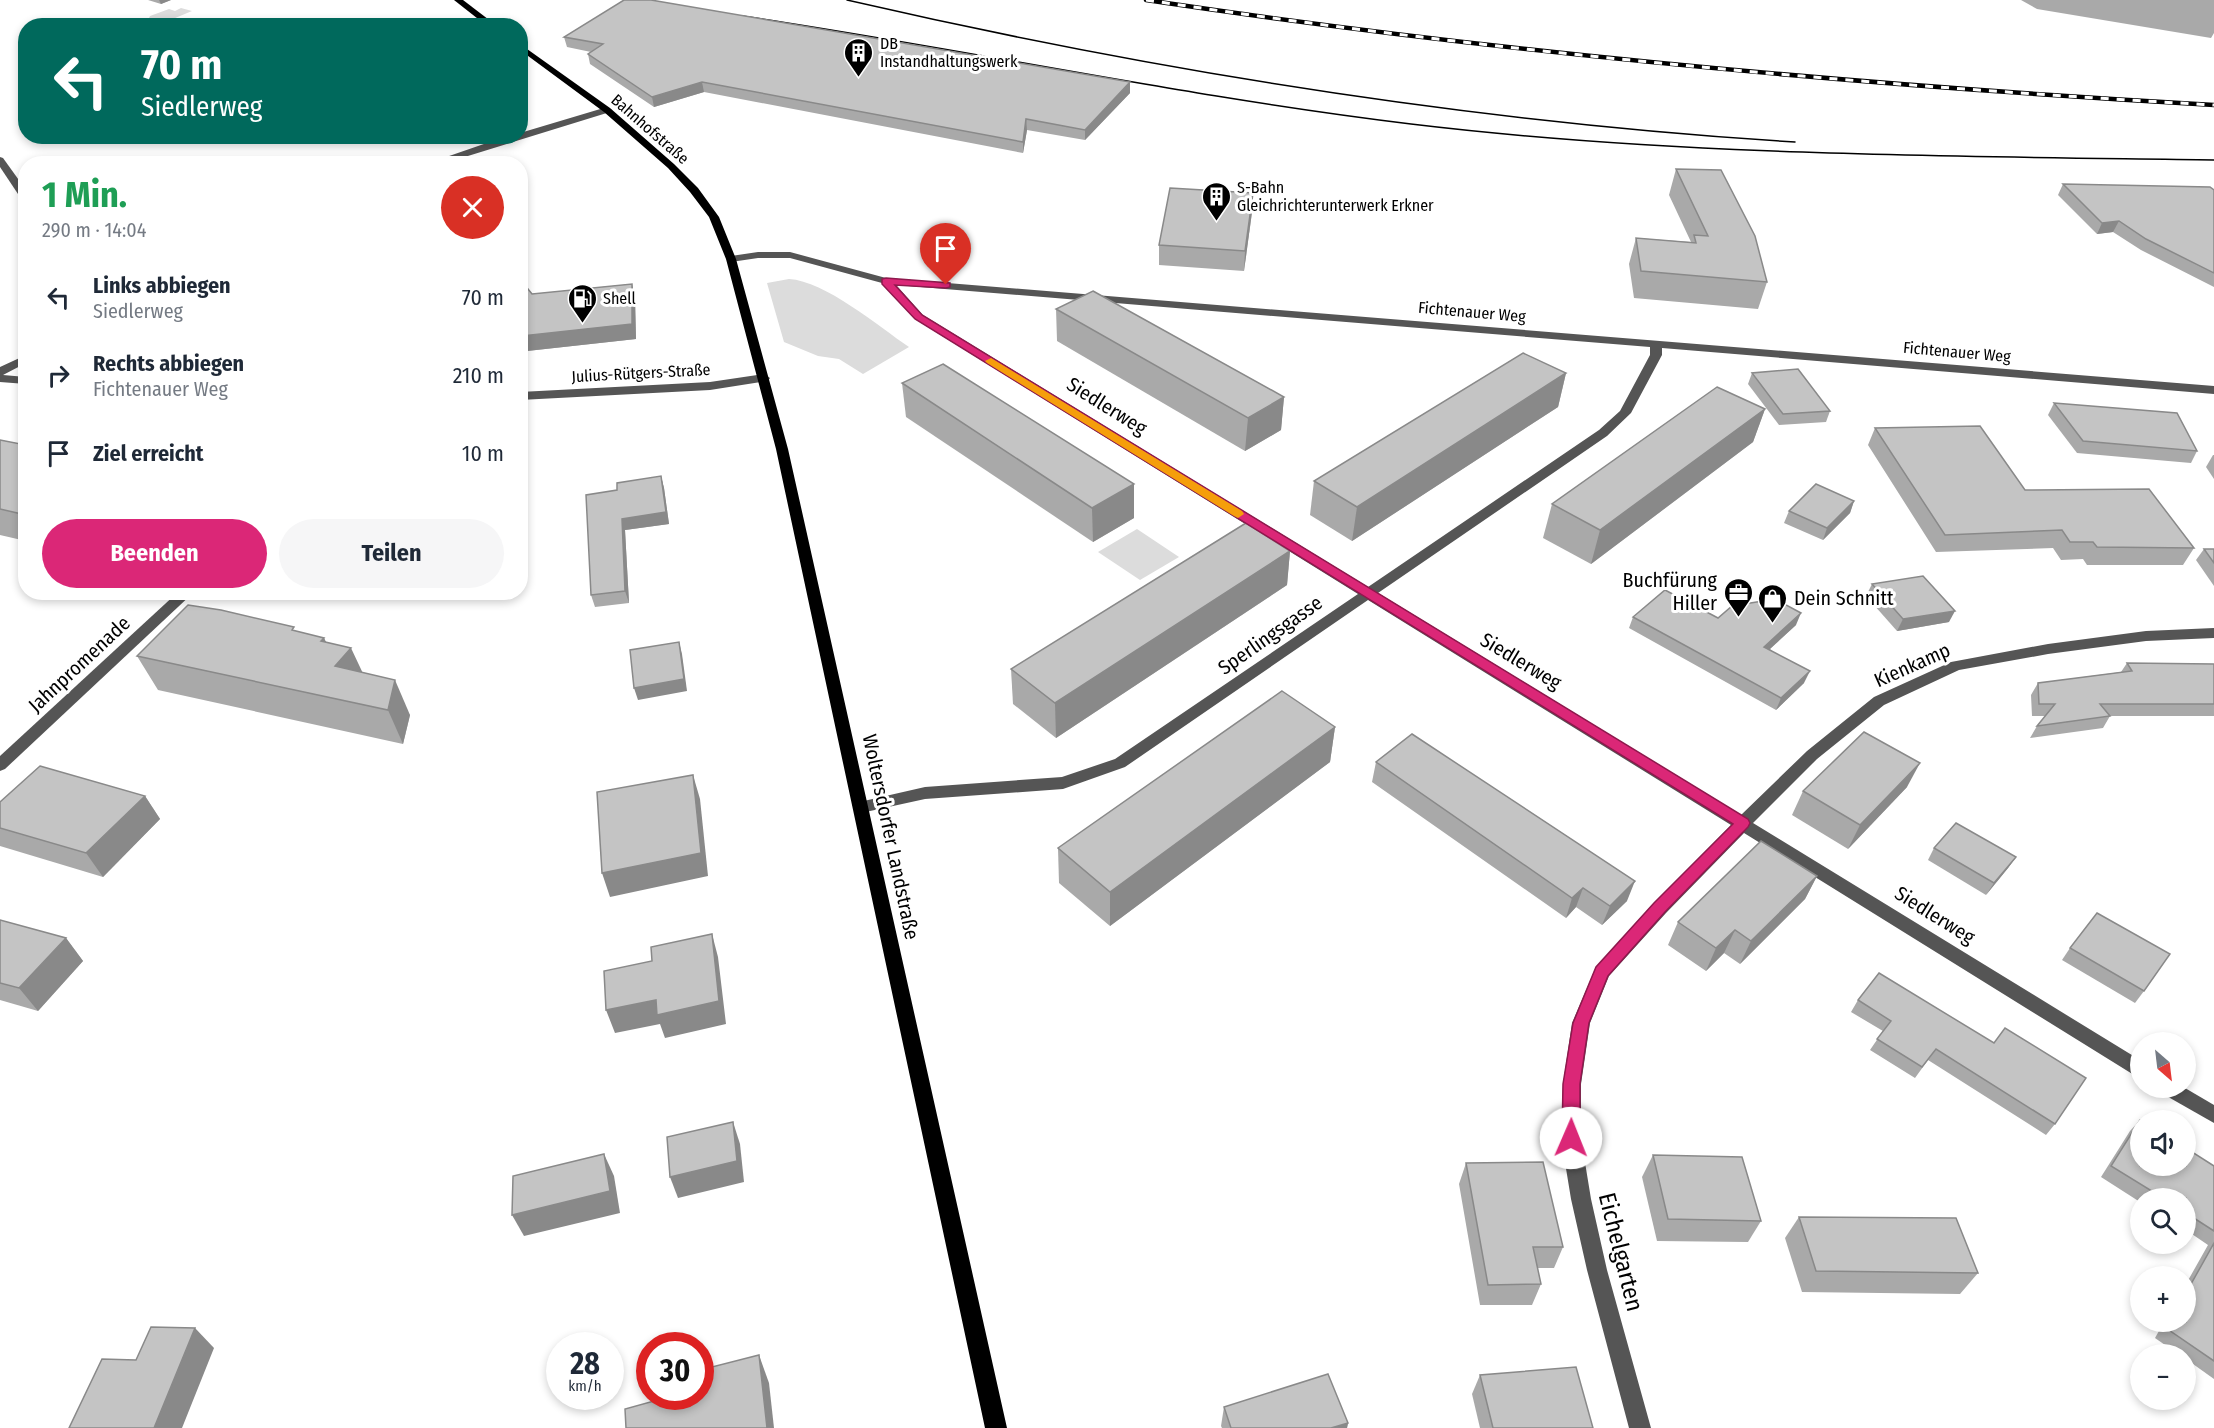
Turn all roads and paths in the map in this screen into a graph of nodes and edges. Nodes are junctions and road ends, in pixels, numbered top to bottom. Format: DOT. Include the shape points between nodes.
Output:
graph roads {
  1 [pos="459,0"];
  2 [pos="483,18"];
  3 [pos="528,52"];
  4 [pos="607,110"];
  5 [pos="528,133"];
  6 [pos="494,144"];
  7 [pos="456,156"];
  8 [pos="0,160"];
  9 [pos="18,186"];
  10 [pos="731,259"];
  11 [pos="886,281"];
  12 [pos="1656,343"];
  13 [pos="18,362"];
  14 [pos="0,372"];
  15 [pos="0,378"];
  16 [pos="764,378"];
  17 [pos="18,380"];
  18 [pos="2214,390"];
  19 [pos="528,396"];
  20 [pos="1367,593"];
  21 [pos="178,600"];
  22 [pos="2214,633"];
  23 [pos="0,765"];
  24 [pos="861,807"];
  25 [pos="1743,823"];
  26 [pos="2130,1063"];
  27 [pos="2186,1098"];
  28 [pos="2214,1115"];
  29 [pos="996,1428"];
  30 [pos="1641,1428"];
  1 -- 2 [label="main road"];
  3 -- 4 [label="main road, Bahnhofstraße"];
  4 -- 5 [label="street"];
  4 -- 10 [label="main road, Bahnhofstraße" via="694,189 714,216"];
  6 -- 7 [label="street"];
  8 -- 9 [label="street"];
  10 -- 11 [label="street, Fichtenauer Weg" via="790,255"];
  10 -- 16 [label="main road, Woltersdorfer Landstraße"];
  11 -- 12 [label="street, Fichtenauer Weg"];
  11 -- 20 [label="street, Siedlerweg" via="919,317"];
  12 -- 18 [label="street, Fichtenauer Weg"];
  12 -- 20 [label="street, Sperlingsgasse" via="1656,355 1625,413 1604,433"];
  13 -- 14 [label="street"];
  15 -- 17 [label="street"];
  16 -- 19 [label="street, Julius-Rütgers-Straße" via="710,386"];
  16 -- 24 [label="main road, Woltersdorfer Landstraße"];
  20 -- 24 [label="street, Sperlingsgasse" via="1120,764 1063,783 925,793"];
  20 -- 25 [label="street, Siedlerweg"];
  21 -- 23 [label="street, Jahnpromenade"];
  22 -- 25 [label="street, Kienkamp" via="2146,636 2059,647 1956,666 1879,701 1812,755"];
  24 -- 29 [label="main road, Woltersdorfer Landstraße"];
  25 -- 26 [label="street, Siedlerweg"];
  25 -- 30 [label="street, Eichelgarten" via="1602,972 1581,1023 1572,1084 1571,1138 1597,1270"];
  27 -- 28 [label="street"];
}
